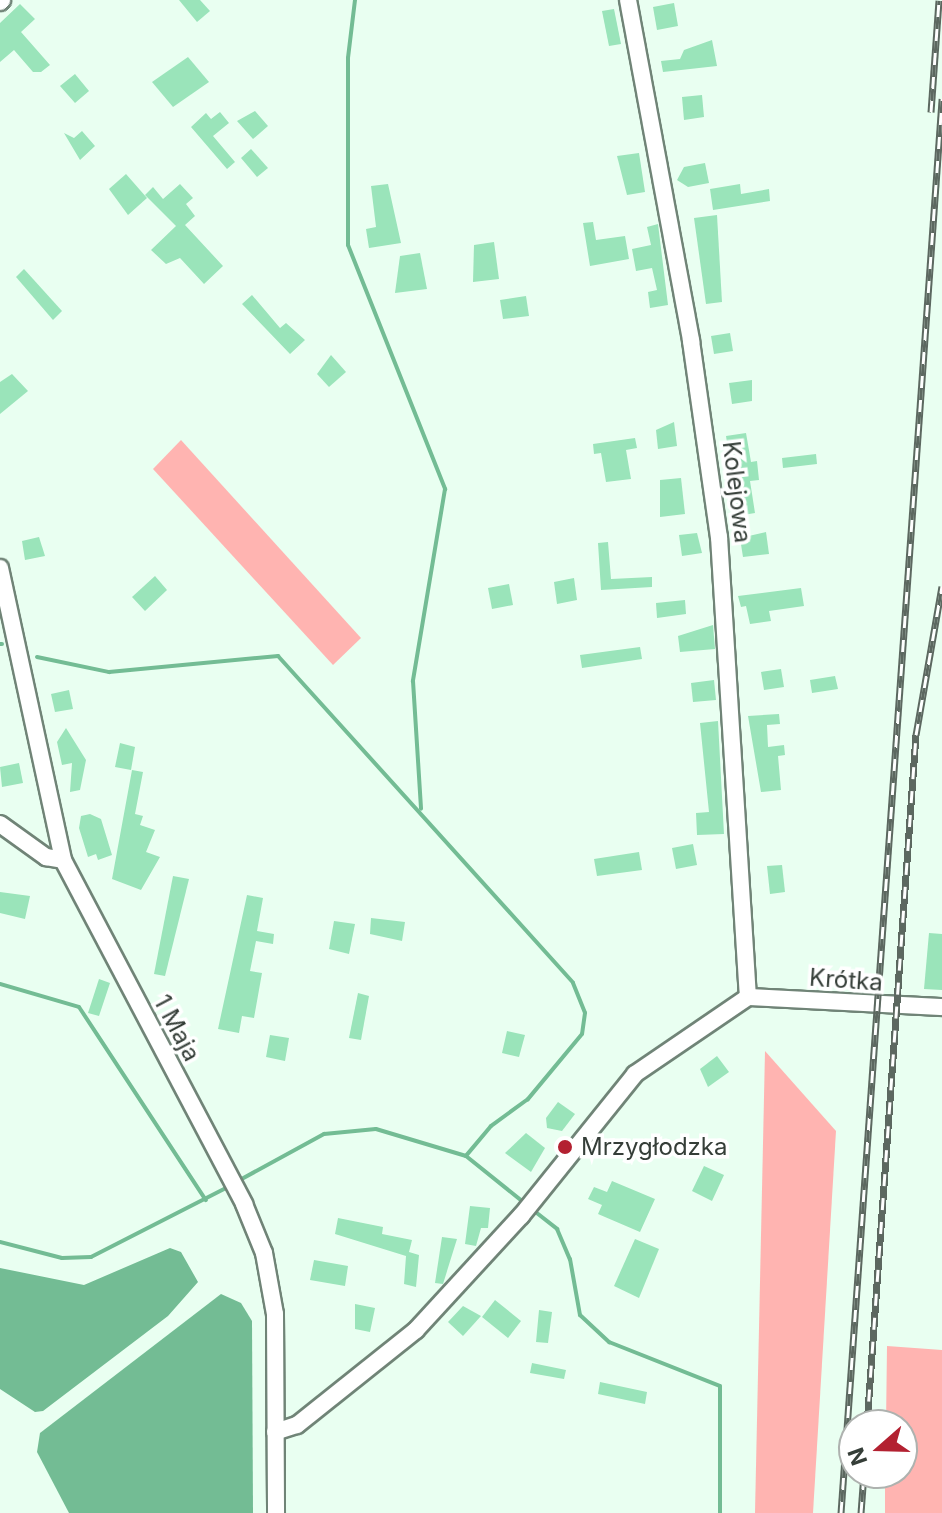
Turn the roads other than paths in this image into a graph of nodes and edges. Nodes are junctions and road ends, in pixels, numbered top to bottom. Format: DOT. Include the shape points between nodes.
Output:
graph roads {
  1 [pos="628,0"];
  2 [pos="0,568"];
  3 [pos="0,824"];
  4 [pos="63,860"];
  5 [pos="748,997"];
  6 [pos="942,1007"];
  7 [pos="275,1432"];
  8 [pos="276,1513"];
  1 -- 5 [label="street, Kolejowa" via="691,341 719,537"];
  2 -- 4 [label="street, 1 Maja"];
  3 -- 4 [label="street" via="46,857"];
  4 -- 7 [label="street, 1 Maja" via="244,1204 273,1294"];
  5 -- 6 [label="street, Krótka"];
  5 -- 7 [label="street" via="635,1074 521,1216 406,1339 297,1425"];
  7 -- 8 [label="street, 1 Maja"];
}
